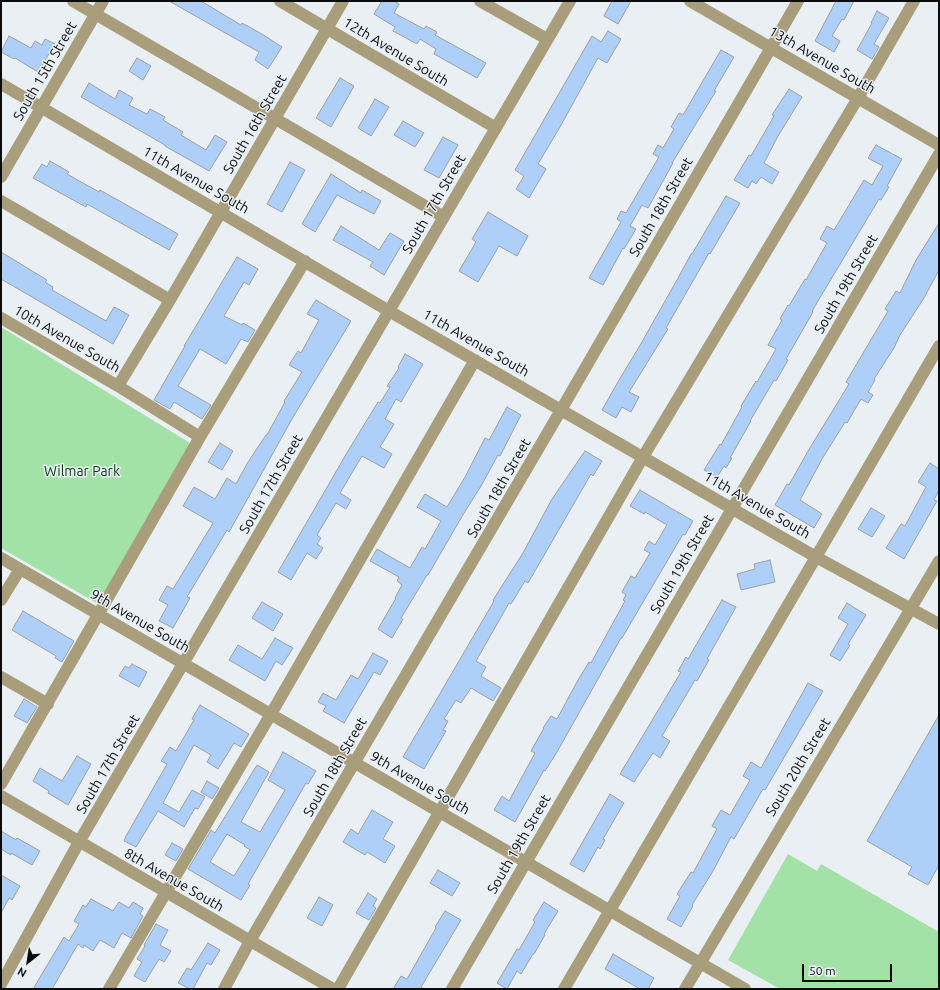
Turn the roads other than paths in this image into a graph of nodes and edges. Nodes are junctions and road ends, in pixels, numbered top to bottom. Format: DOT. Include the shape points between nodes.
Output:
graph roads {
  1 [pos="73,1"];
  2 [pos="103,1"];
  3 [pos="280,1"];
  4 [pos="344,1"];
  5 [pos="480,1"];
  6 [pos="570,1"];
  7 [pos="690,1"];
  8 [pos="798,1"];
  9 [pos="914,1"];
  10 [pos="96,14"];
  11 [pos="328,28"];
  12 [pos="547,39"];
  13 [pos="771,48"];
  14 [pos="1,84"];
  15 [pos="858,98"];
  16 [pos="42,108"];
  17 [pos="276,118"];
  18 [pos="496,128"];
  19 [pos="939,146"];
  20 [pos="939,154"];
  21 [pos="1,177"];
  22 [pos="1,201"];
  23 [pos="221,212"];
  24 [pos="444,217"];
  25 [pos="305,261"];
  26 [pos="170,300"];
  27 [pos="389,311"];
  28 [pos="1,318"];
  29 [pos="939,346"];
  30 [pos="475,360"];
  31 [pos="118,386"];
  32 [pos="561,410"];
  33 [pos="200,437"];
  34 [pos="643,457"];
  35 [pos="732,508"];
  36 [pos="816,557"];
  37 [pos="1,558"];
  38 [pos="939,560"];
  39 [pos="20,569"];
  40 [pos="1,600"];
  41 [pos="910,608"];
  42 [pos="99,614"];
  43 [pos="939,624"];
  44 [pos="184,663"];
  45 [pos="1,677"];
  46 [pos="48,704"];
  47 [pos="271,714"];
  48 [pos="355,763"];
  49 [pos="1,784"];
  50 [pos="1,796"];
  51 [pos="439,812"];
  52 [pos="79,842"];
  53 [pos="526,862"];
  54 [pos="166,892"];
  55 [pos="610,910"];
  56 [pos="250,941"];
  57 [pos="700,963"];
  58 [pos="1,984"];
  59 [pos="109,989"];
  60 [pos="224,989"];
  61 [pos="333,989"];
  62 [pos="338,989"];
  63 [pos="452,989"];
  64 [pos="564,989"];
  65 [pos="685,989"];
  66 [pos="745,989"];
  1 -- 10 [label="street"];
  2 -- 10 [label="street, South 15th Street"];
  3 -- 11 [label="street, 12th Avenue South"];
  4 -- 11 [label="street, South 16th Street"];
  5 -- 12 [label="street"];
  6 -- 12 [label="street, South 17th Street"];
  7 -- 13 [label="street, 13th Avenue South"];
  8 -- 13 [label="street, South 18th Street"];
  9 -- 15 [label="street"];
  10 -- 16 [label="street, South 15th Street"];
  10 -- 17 [label="street"];
  11 -- 17 [label="street, South 16th Street"];
  11 -- 18 [label="street, 12th Avenue South"];
  12 -- 18 [label="street, South 17th Street"];
  13 -- 15 [label="street, 13th Avenue South"];
  13 -- 32 [label="street, South 18th Street"];
  14 -- 16 [label="street, 11th Avenue South"];
  15 -- 19 [label="street, 13th Avenue South"];
  15 -- 34 [label="street"];
  16 -- 21 [label="street, South 15th Street"];
  16 -- 23 [label="street, 11th Avenue South"];
  17 -- 23 [label="street, South 16th Street"];
  17 -- 24 [label="street"];
  18 -- 24 [label="street, South 17th Street"];
  20 -- 35 [label="street, South 19th Street"];
  22 -- 26 [label="street"];
  23 -- 25 [label="street, 11th Avenue South"];
  23 -- 26 [label="street, South 16th Street"];
  24 -- 27 [label="street, South 17th Street"];
  25 -- 27 [label="street, 11th Avenue South"];
  25 -- 33 [label="street"];
  26 -- 31 [label="street, South 16th Street"];
  27 -- 30 [label="street, 11th Avenue South"];
  27 -- 44 [label="street, South 17th Street"];
  28 -- 31 [label="street, 10th Avenue South"];
  29 -- 36 [label="street"];
  30 -- 32 [label="street, 11th Avenue South"];
  30 -- 47 [label="street"];
  31 -- 33 [label="street, 10th Avenue South"];
  32 -- 34 [label="street, 11th Avenue South"];
  32 -- 48 [label="street, South 18th Street"];
  33 -- 42 [label="street"];
  34 -- 35 [label="street, 11th Avenue South"];
  34 -- 51 [label="street"];
  35 -- 36 [label="street, 11th Avenue South"];
  35 -- 53 [label="street, South 19th Street"];
  36 -- 41 [label="street, 11th Avenue South"];
  36 -- 55 [label="street"];
  37 -- 39 [label="street, 9th Avenue South"];
  38 -- 41 [label="street, South 20th Street"];
  39 -- 40 [label="street"];
  39 -- 42 [label="street, 9th Avenue South"];
  41 -- 43 [label="street, 11th Avenue South"];
  41 -- 57 [label="street, South 20th Street"];
  42 -- 44 [label="street, 9th Avenue South"];
  42 -- 46 [label="street"];
  44 -- 47 [label="street, 9th Avenue South"];
  44 -- 52 [label="street, South 17th Street"];
  45 -- 46 [label="street"];
  46 -- 49 [label="street"];
  47 -- 48 [label="street, 9th Avenue South"];
  47 -- 54 [label="street"];
  48 -- 51 [label="street, 9th Avenue South"];
  48 -- 56 [label="street, South 18th Street"];
  50 -- 52 [label="street, 8th Avenue South"];
  51 -- 53 [label="street, 9th Avenue South"];
  51 -- 62 [label="street"];
  52 -- 54 [label="street, 8th Avenue South"];
  52 -- 58 [label="street, South 17th Street"];
  53 -- 55 [label="street, 9th Avenue South"];
  53 -- 63 [label="street, South 19th Street"];
  54 -- 56 [label="street, 8th Avenue South"];
  54 -- 59 [label="street"];
  55 -- 57 [label="street, 9th Avenue South"];
  55 -- 64 [label="street"];
  56 -- 60 [label="street, South 18th Street"];
  56 -- 61 [label="street, 8th Avenue South"];
  57 -- 65 [label="street, South 20th Street"];
  57 -- 66 [label="street, 9th Avenue South"];
}
